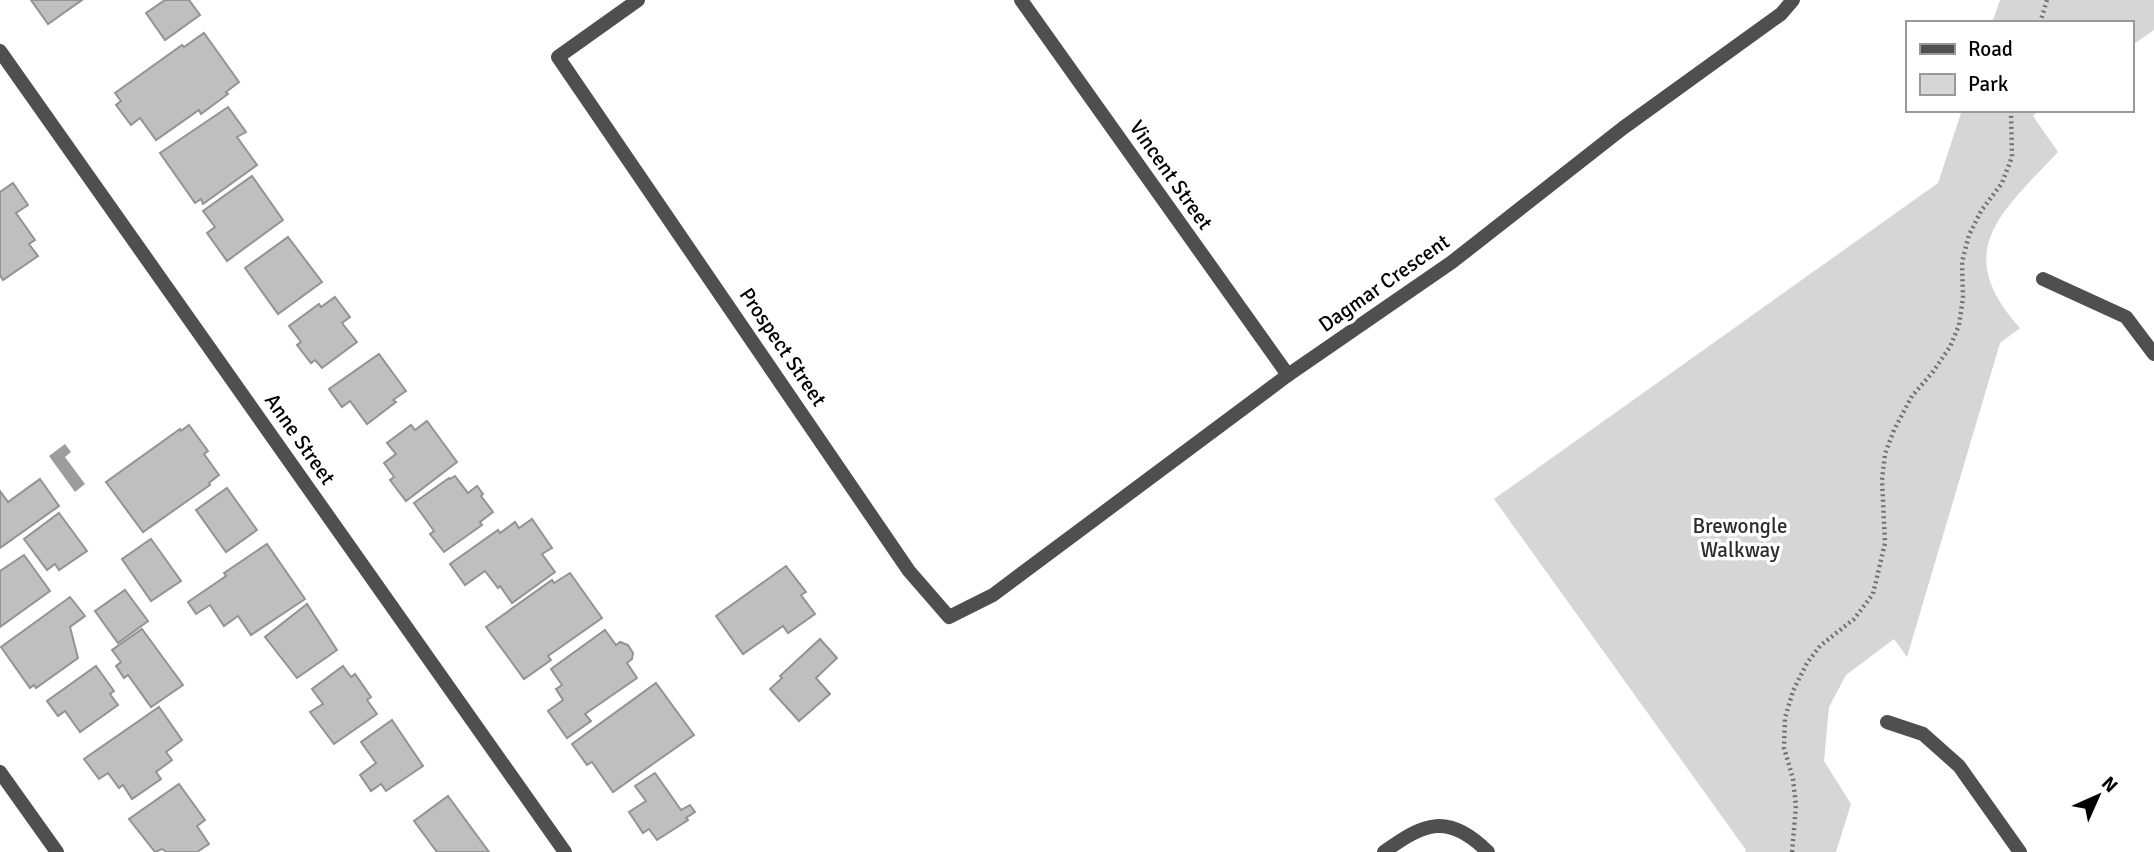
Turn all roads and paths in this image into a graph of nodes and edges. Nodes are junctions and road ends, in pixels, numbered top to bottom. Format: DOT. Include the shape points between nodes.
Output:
graph roads {
  1 [pos="638,0"];
  2 [pos="1021,0"];
  3 [pos="1793,0"];
  4 [pos="2047,0"];
  5 [pos="2041,21"];
  6 [pos="0,51"];
  7 [pos="2011,112"];
  8 [pos="2043,279"];
  9 [pos="2154,355"];
  10 [pos="1288,375"];
  11 [pos="993,595"];
  12 [pos="1887,722"];
  13 [pos="0,772"];
  14 [pos="57,852"];
  15 [pos="565,852"];
  16 [pos="1384,852"];
  17 [pos="1488,852"];
  18 [pos="1792,852"];
  19 [pos="2020,852"];
  1 -- 11 [label="street, Prospect Street" via="558,57 909,571 950,617"];
  2 -- 10 [label="street, Vincent Street"];
  3 -- 10 [label="street, Dagmar Crescent" via="1781,14 1623,128 1452,262"];
  4 -- 5 [label="path"];
  6 -- 15 [label="street, Anne Street"];
  7 -- 18 [label="path" via="2012,157 2002,183 1969,235 1962,262 1959,325 1944,356 1912,396 1885,454 1885,543 1873,594 1854,619 1819,646 1793,691 1785,718 1784,748 1796,807"];
  8 -- 9 [label="street" via="2126,317"];
  10 -- 11 [label="street, Dagmar Crescent"];
  12 -- 19 [label="street" via="1923,734 1959,766"];
  13 -- 14 [label="street"];
  16 -- 17 [label="street" via="1418,829 1432,826 1461,831"];
}
